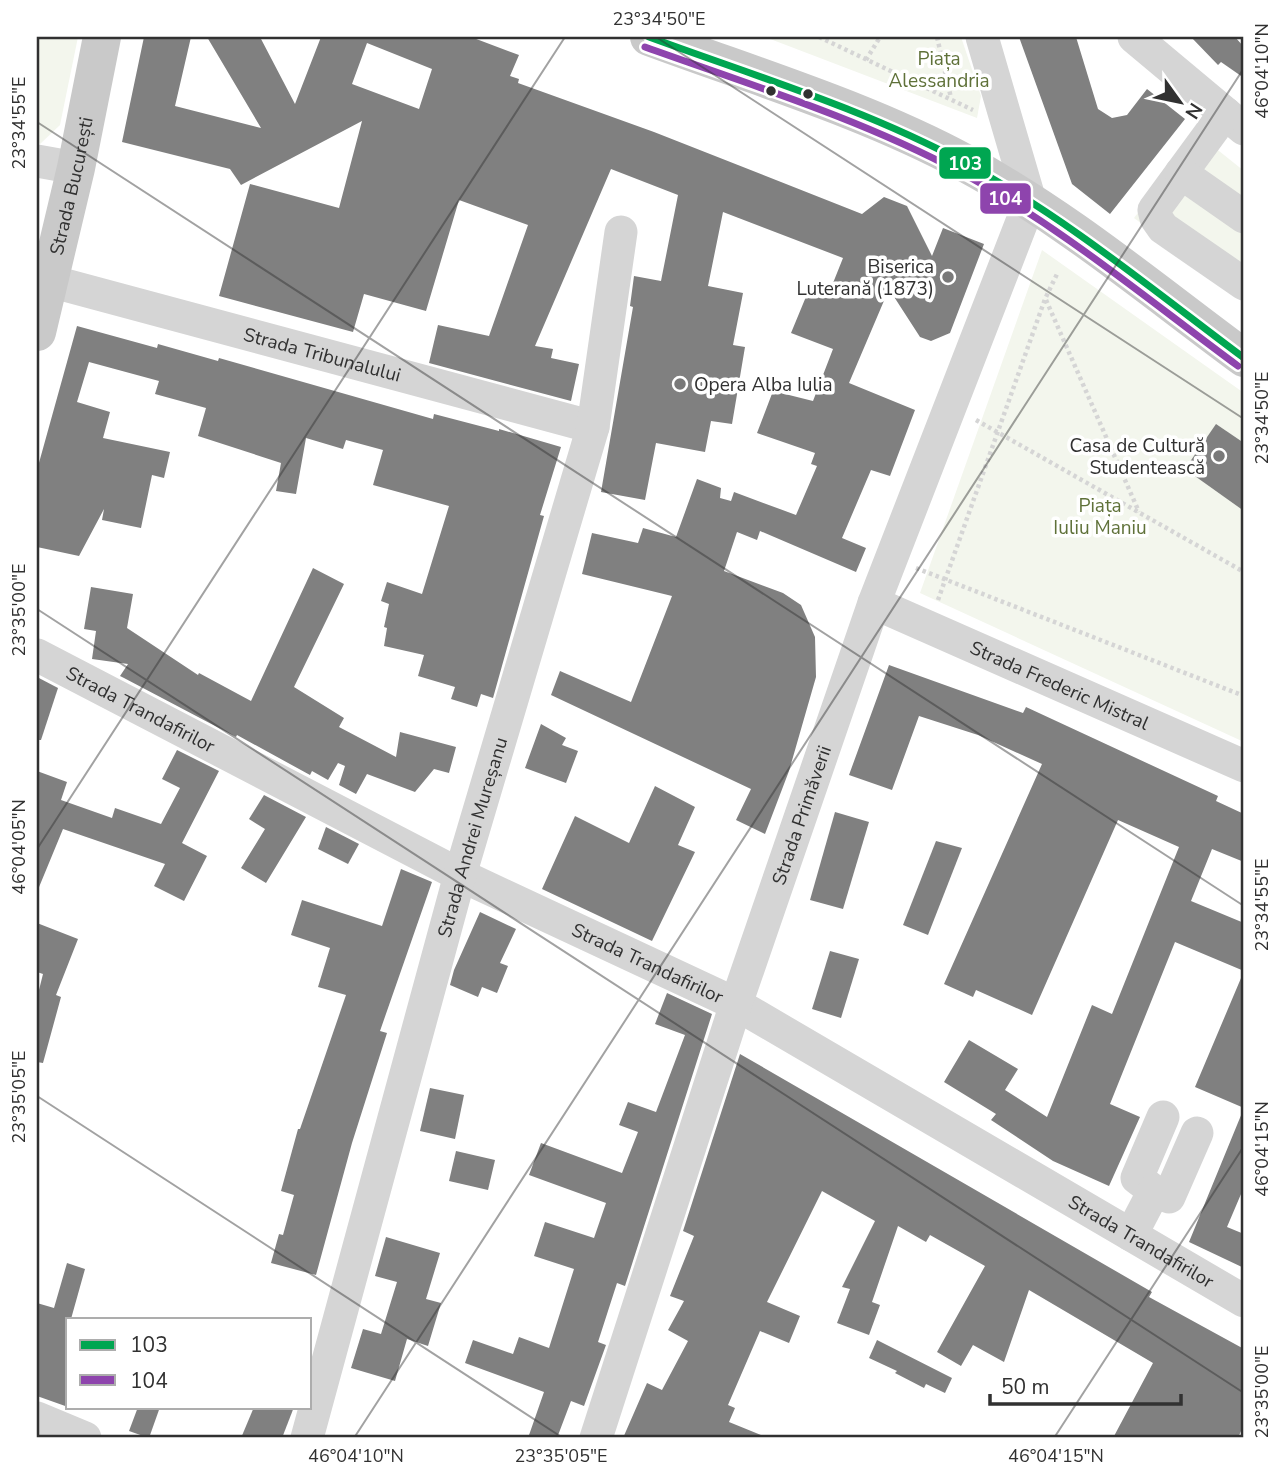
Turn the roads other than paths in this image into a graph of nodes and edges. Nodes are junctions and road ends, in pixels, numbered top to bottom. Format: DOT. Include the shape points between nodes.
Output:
graph roads {
  1 [pos="102,37"];
  2 [pos="649,37"];
  3 [pos="982,37"];
  4 [pos="1134,37"];
  5 [pos="1235,121"];
  6 [pos="37,161"];
  7 [pos="76,168"];
  8 [pos="1181,173"];
  9 [pos="1030,201"];
  10 [pos="1244,217"];
  11 [pos="621,232"];
  12 [pos="50,281"];
  13 [pos="1244,284"];
  14 [pos="37,332"];
  15 [pos="1244,358"];
  16 [pos="593,427"];
  17 [pos="874,603"];
  18 [pos="37,655"];
  19 [pos="1244,766"];
  20 [pos="460,876"];
  21 [pos="736,1004"];
  22 [pos="1163,1117"];
  23 [pos="1197,1133"];
  24 [pos="1154,1191"];
  25 [pos="1131,1235"];
  26 [pos="1244,1301"];
  27 [pos="37,1419"];
  28 [pos="85,1438"];
  29 [pos="307,1438"];
  30 [pos="596,1438"];
  1 -- 7 [label="main road, Strada București"];
  2 -- 9 [label="main road" via="915,138"];
  3 -- 9 [label="street"];
  4 -- 5 [label="street"];
  5 -- 8 [label="street"];
  6 -- 7 [label="street"];
  7 -- 12 [label="main road, Strada București"];
  8 -- 10 [label="street"];
  8 -- 13 [label="street" via="1154,210 1156,218 1163,228"];
  9 -- 15 [label="main road"];
  9 -- 17 [label="street, Strada Primăverii"];
  11 -- 16 [label="street, Strada Andrei Mureșanu"];
  12 -- 14 [label="main road, Strada București"];
  12 -- 16 [label="street, Strada Tribunalului"];
  16 -- 20 [label="street, Strada Andrei Mureșanu"];
  17 -- 19 [label="street, Strada Frederic Mistral"];
  17 -- 21 [label="street, Strada Primăverii"];
  18 -- 20 [label="street, Strada Trandafirilor"];
  20 -- 21 [label="street, Strada Trandafirilor"];
  20 -- 29 [label="street, Strada Andrei Mureșanu"];
  21 -- 25 [label="street, Strada Trandafirilor"];
  21 -- 30 [label="street, Strada Primăverii"];
  22 -- 24 [label="street" via="1137,1178"];
  23 -- 24 [label="street" via="1169,1197"];
  24 -- 25 [label="street"];
  25 -- 26 [label="street, Strada Trandafirilor"];
  27 -- 28 [label="street"];
}
